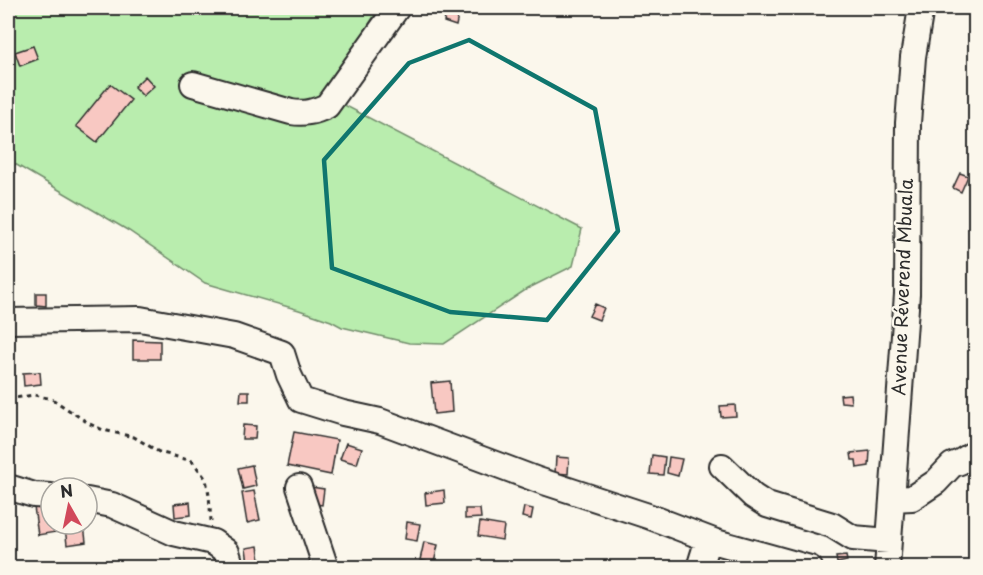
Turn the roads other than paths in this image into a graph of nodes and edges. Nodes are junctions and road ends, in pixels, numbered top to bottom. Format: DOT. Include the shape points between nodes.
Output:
graph roads {
  1 [pos="397,8"];
  2 [pos="921,8"];
  3 [pos="193,84"];
  4 [pos="8,321"];
  5 [pos="975,452"];
  6 [pos="722,466"];
  7 [pos="8,487"];
  8 [pos="299,487"];
  9 [pos="39,495"];
  10 [pos="892,499"];
  11 [pos="99,502"];
  12 [pos="708,539"];
  13 [pos="889,541"];
  14 [pos="232,567"];
  15 [pos="326,567"];
  16 [pos="699,567"];
  17 [pos="810,567"];
  18 [pos="887,567"];
  1 -- 3 [label="street" via="327,106 314,112 291,112"];
  2 -- 10 [label="street, Avenue Réverend Mbuala" via="908,123 906,294"];
  4 -- 12 [label="street" via="140,319 234,336 282,353 300,400 380,421"];
  5 -- 10 [label="street" via="952,465 912,498"];
  6 -- 13 [label="street" via="767,505 832,525 853,538"];
  7 -- 9 [label="street"];
  8 -- 15 [label="street"];
  10 -- 13 [label="street, Avenue Réverend Mbuala"];
  11 -- 14 [label="street" via="174,533 210,542 227,552"];
  12 -- 16 [label="street"];
  12 -- 17 [label="street"];
  13 -- 18 [label="street, Avenue Réverend Mbuala"];
}
